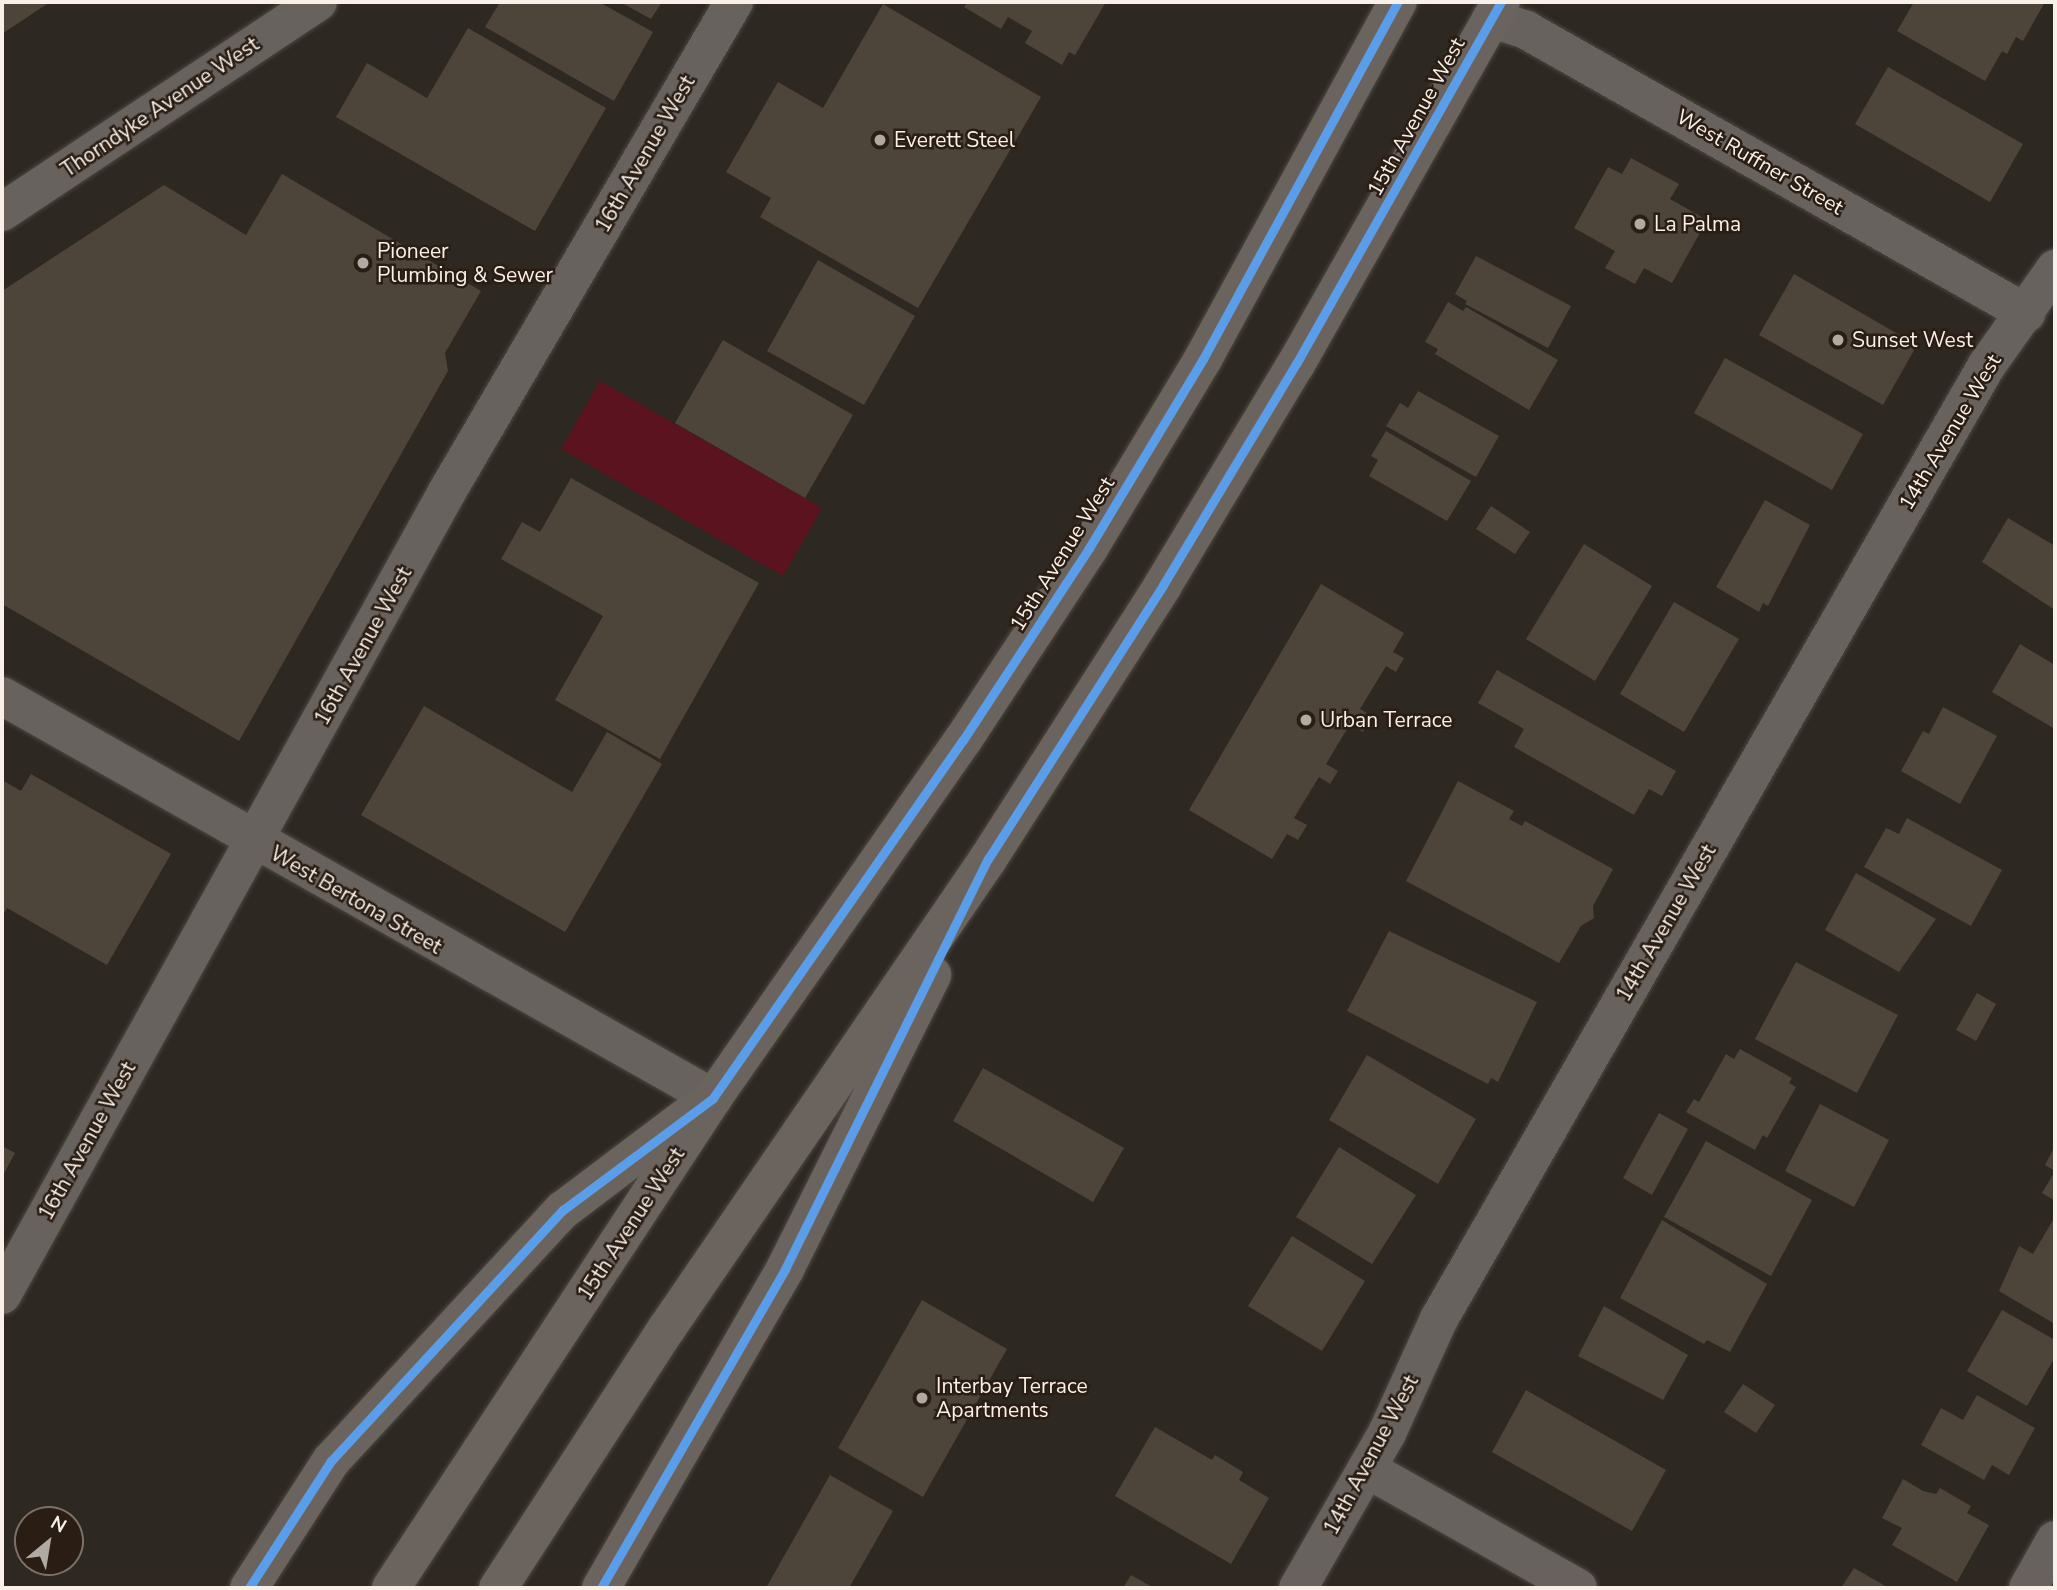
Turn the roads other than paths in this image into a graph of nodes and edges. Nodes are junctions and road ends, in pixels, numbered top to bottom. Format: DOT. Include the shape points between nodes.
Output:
graph roads {
  1 [pos="318,2"];
  2 [pos="734,2"];
  3 [pos="1398,2"];
  4 [pos="1496,11"];
  5 [pos="2,212"];
  6 [pos="2055,270"];
  7 [pos="2025,313"];
  8 [pos="2,696"];
  9 [pos="254,842"];
  10 [pos="988,859"];
  11 [pos="713,1098"];
  12 [pos="2,1296"];
  13 [pos="1367,1469"];
  14 [pos="2055,1540"];
  15 [pos="249,1588"];
  16 [pos="391,1588"];
  17 [pos="498,1588"];
  18 [pos="601,1588"];
  19 [pos="1298,1588"];
  20 [pos="1578,1588"];
  21 [pos="2028,1588"];
  1 -- 5 [label="street, Thorndyke Avenue West"];
  2 -- 9 [label="street, 16th Avenue West" via="448,490"];
  3 -- 11 [label="main road, 15th Avenue West" via="1203,359 1089,548 963,740"];
  4 -- 7 [label="street, West Ruffner Street"];
  4 -- 10 [label="main road, 15th Avenue West" via="1296,364"];
  6 -- 7 [label="street, 14th Avenue West"];
  7 -- 13 [label="street, 14th Avenue West" via="1987,365 1446,1307"];
  8 -- 9 [label="street, West Bertona Street"];
  9 -- 11 [label="street, West Bertona Street"];
  9 -- 12 [label="street, 16th Avenue West"];
  10 -- 17 [label="main road, 15th Avenue West" via="667,1328"];
  10 -- 18 [label="main road" via="785,1269"];
  11 -- 15 [label="main road" via="563,1210 331,1461"];
  11 -- 16 [label="main road, 15th Avenue West"];
  13 -- 19 [label="street, 14th Avenue West"];
  13 -- 20 [label="street"];
  14 -- 21 [label="street"];
}
